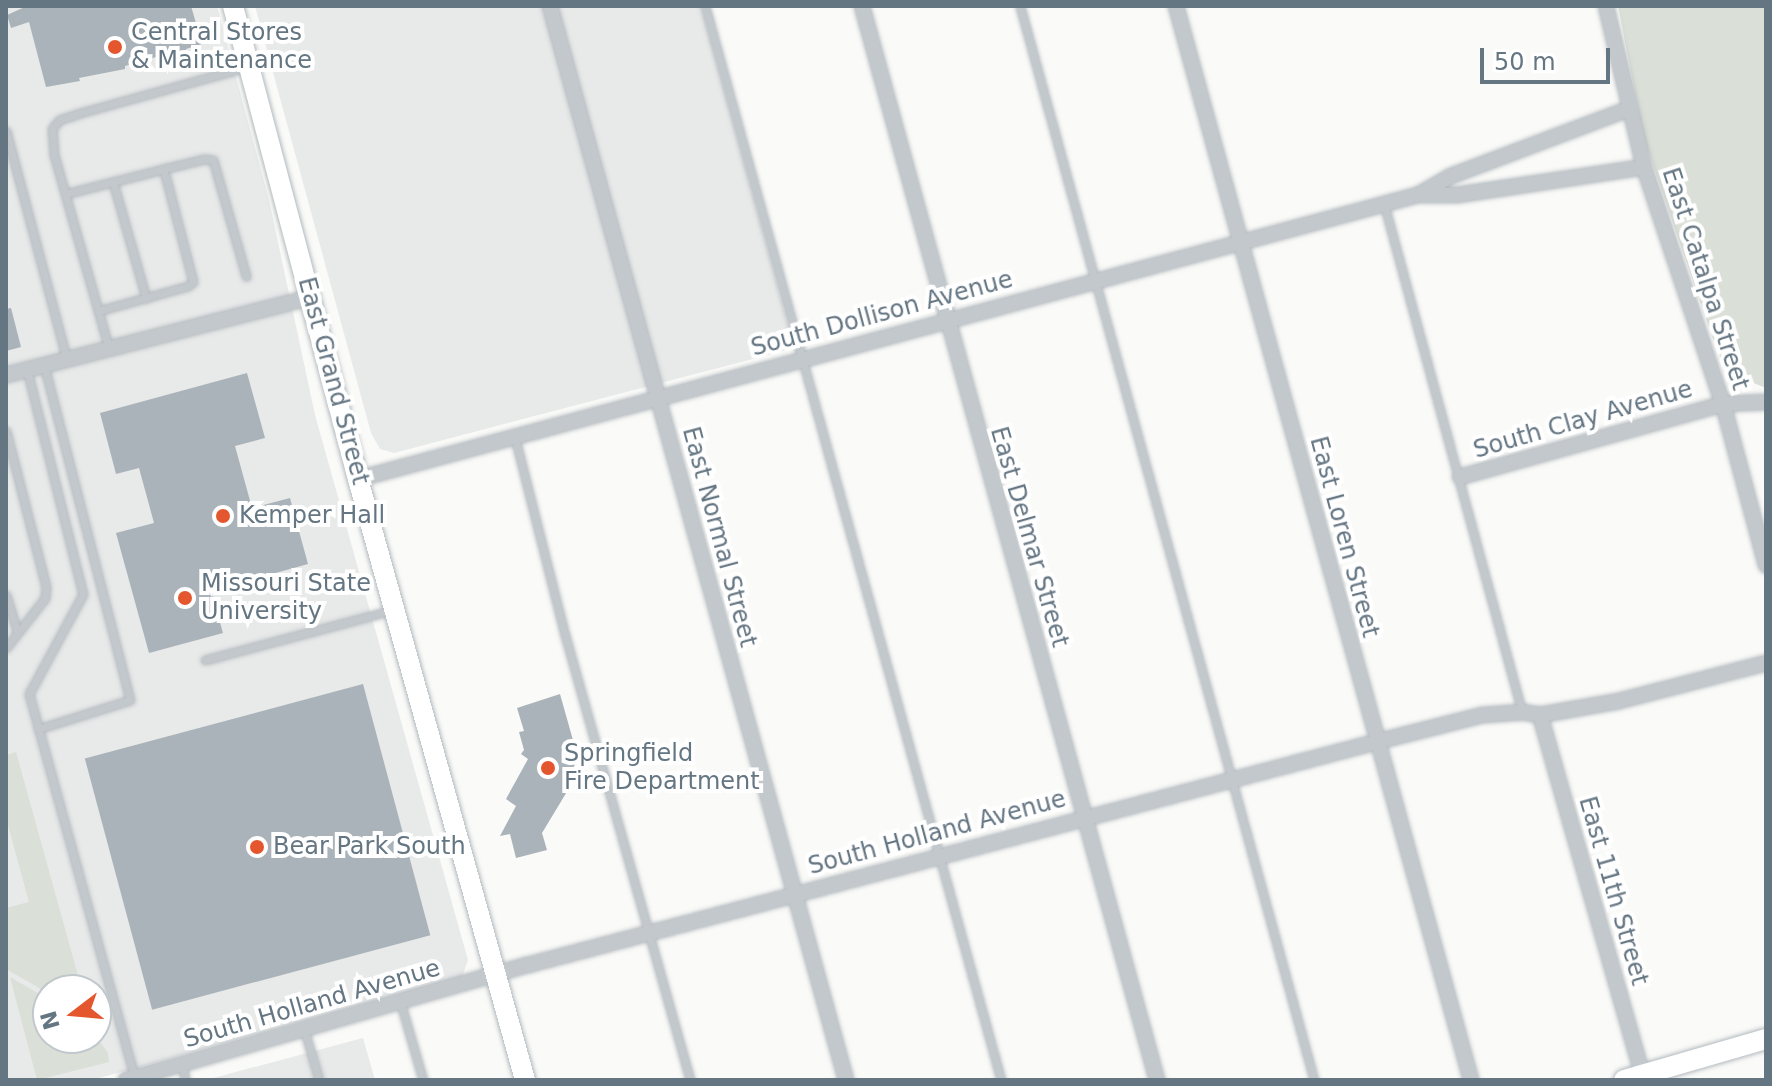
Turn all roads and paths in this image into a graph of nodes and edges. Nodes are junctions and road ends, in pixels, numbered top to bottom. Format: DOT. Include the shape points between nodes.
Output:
graph roads {
  1 [pos="233,6"];
  2 [pos="550,6"];
  3 [pos="705,6"];
  4 [pos="862,6"];
  5 [pos="1020,6"];
  6 [pos="1176,6"];
  7 [pos="1606,6"];
  8 [pos="249,66"];
  9 [pos="1628,109"];
  10 [pos="6,131"];
  11 [pos="1644,167"];
  12 [pos="163,169"];
  13 [pos="113,182"];
  14 [pos="65,194"];
  15 [pos="1418,195"];
  16 [pos="1384,204"];
  17 [pos="1243,243"];
  18 [pos="246,276"];
  19 [pos="1093,281"];
  20 [pos="312,297"];
  21 [pos="146,298"];
  22 [pos="98,311"];
  23 [pos="946,319"];
  24 [pos="109,349"];
  25 [pos="802,358"];
  26 [pos="67,360"];
  27 [pos="44,366"];
  28 [pos="27,370"];
  29 [pos="6,375"];
  30 [pos="657,397"];
  31 [pos="1766,402"];
  32 [pos="1723,404"];
  33 [pos="6,431"];
  34 [pos="515,436"];
  35 [pos="1460,477"];
  36 [pos="358,479"];
  37 [pos="1766,565"];
  38 [pos="6,595"];
  39 [pos="394,610"];
  40 [pos="17,632"];
  41 [pos="6,648"];
  42 [pos="205,660"];
  43 [pos="1766,663"];
  44 [pos="1522,712"];
  45 [pos="1540,715"];
  46 [pos="38,729"];
  47 [pos="1376,742"];
  48 [pos="1231,779"];
  49 [pos="1084,817"];
  50 [pos="938,855"];
  51 [pos="794,893"];
  52 [pos="648,932"];
  53 [pos="495,974"];
  54 [pos="400,1001"];
  55 [pos="304,1029"];
  56 [pos="1766,1039"];
  57 [pos="182,1064"];
  58 [pos="1637,1078"];
  59 [pos="131,1079"];
  60 [pos="185,1080"];
  61 [pos="319,1080"];
  62 [pos="423,1080"];
  63 [pos="525,1080"];
  64 [pos="690,1080"];
  65 [pos="846,1080"];
  66 [pos="1001,1080"];
  67 [pos="1157,1080"];
  68 [pos="1314,1080"];
  69 [pos="1471,1080"];
  1 -- 8 [label="main road, East Grand Street"];
  2 -- 30 [label="street, East Normal Street"];
  3 -- 25 [label="lane"];
  4 -- 23 [label="street, East Delmar Street"];
  5 -- 19 [label="lane"];
  6 -- 17 [label="street, East Loren Street"];
  7 -- 9 [label="street, East Catalpa Street"];
  8 -- 14 [label="lane" via="59,120 51,139"];
  8 -- 20 [label="main road, East Grand Street"];
  9 -- 11 [label="street, East Catalpa Street"];
  9 -- 15 [label="street, South Dollison Avenue" via="1451,176"];
  10 -- 26 [label="lane"];
  11 -- 15 [label="street, South Dollison Avenue" via="1457,195"];
  11 -- 32 [label="street, East Catalpa Street"];
  12 -- 13 [label="lane"];
  12 -- 18 [label="lane" via="213,160"];
  12 -- 21 [label="lane" via="193,282"];
  13 -- 14 [label="lane"];
  13 -- 21 [label="lane"];
  14 -- 22 [label="lane"];
  15 -- 16 [label="street, South Dollison Avenue"];
  16 -- 17 [label="street, South Dollison Avenue"];
  16 -- 35 [label="lane"];
  17 -- 19 [label="street, South Dollison Avenue"];
  17 -- 47 [label="street, East Loren Street"];
  19 -- 23 [label="street, South Dollison Avenue"];
  19 -- 48 [label="lane"];
  20 -- 24 [label="street"];
  20 -- 36 [label="main road, East Grand Street"];
  21 -- 22 [label="lane"];
  22 -- 24 [label="lane"];
  23 -- 25 [label="street, South Dollison Avenue"];
  23 -- 49 [label="street, East Delmar Street"];
  24 -- 26 [label="street"];
  25 -- 30 [label="street, South Dollison Avenue"];
  25 -- 50 [label="lane"];
  26 -- 27 [label="street"];
  27 -- 28 [label="street"];
  27 -- 46 [label="lane" via="130,700"];
  28 -- 29 [label="street"];
  28 -- 46 [label="lane" via="83,594 29,694"];
  30 -- 34 [label="street, South Dollison Avenue"];
  30 -- 51 [label="street, East Normal Street"];
  31 -- 32 [label="street, South Clay Avenue"];
  32 -- 35 [label="street, South Clay Avenue"];
  32 -- 37 [label="street, East Catalpa Street"];
  33 -- 40 [label="lane" via="46,587 45,598"];
  34 -- 36 [label="street, South Dollison Avenue"];
  34 -- 52 [label="lane"];
  35 -- 44 [label="lane"];
  36 -- 39 [label="main road, East Grand Street"];
  38 -- 40 [label="lane"];
  39 -- 42 [label="lane"];
  39 -- 53 [label="main road, East Grand Street"];
  40 -- 41 [label="lane"];
  43 -- 45 [label="street, South Holland Avenue" via="1619,701"];
  44 -- 45 [label="street, South Holland Avenue"];
  44 -- 47 [label="street, South Holland Avenue" via="1483,715"];
  45 -- 58 [label="street, East 11th Street"];
  46 -- 59 [label="lane"];
  47 -- 48 [label="street, South Holland Avenue"];
  47 -- 69 [label="street, East Loren Street"];
  48 -- 49 [label="street, South Holland Avenue"];
  48 -- 68 [label="lane"];
  49 -- 50 [label="street, South Holland Avenue"];
  49 -- 67 [label="street, East Delmar Street"];
  50 -- 51 [label="street, South Holland Avenue"];
  50 -- 66 [label="lane"];
  51 -- 52 [label="street, South Holland Avenue"];
  51 -- 65 [label="street, East Normal Street"];
  52 -- 53 [label="street, South Holland Avenue"];
  52 -- 64 [label="lane"];
  53 -- 54 [label="street, South Holland Avenue"];
  53 -- 63 [label="main road, East Grand Street"];
  54 -- 55 [label="street, South Holland Avenue"];
  54 -- 62 [label="lane"];
  55 -- 57 [label="street, South Holland Avenue"];
  55 -- 61 [label="lane"];
  56 -- 58 [label="main road"];
  57 -- 59 [label="street, South Holland Avenue"];
  57 -- 60 [label="lane"];
}
